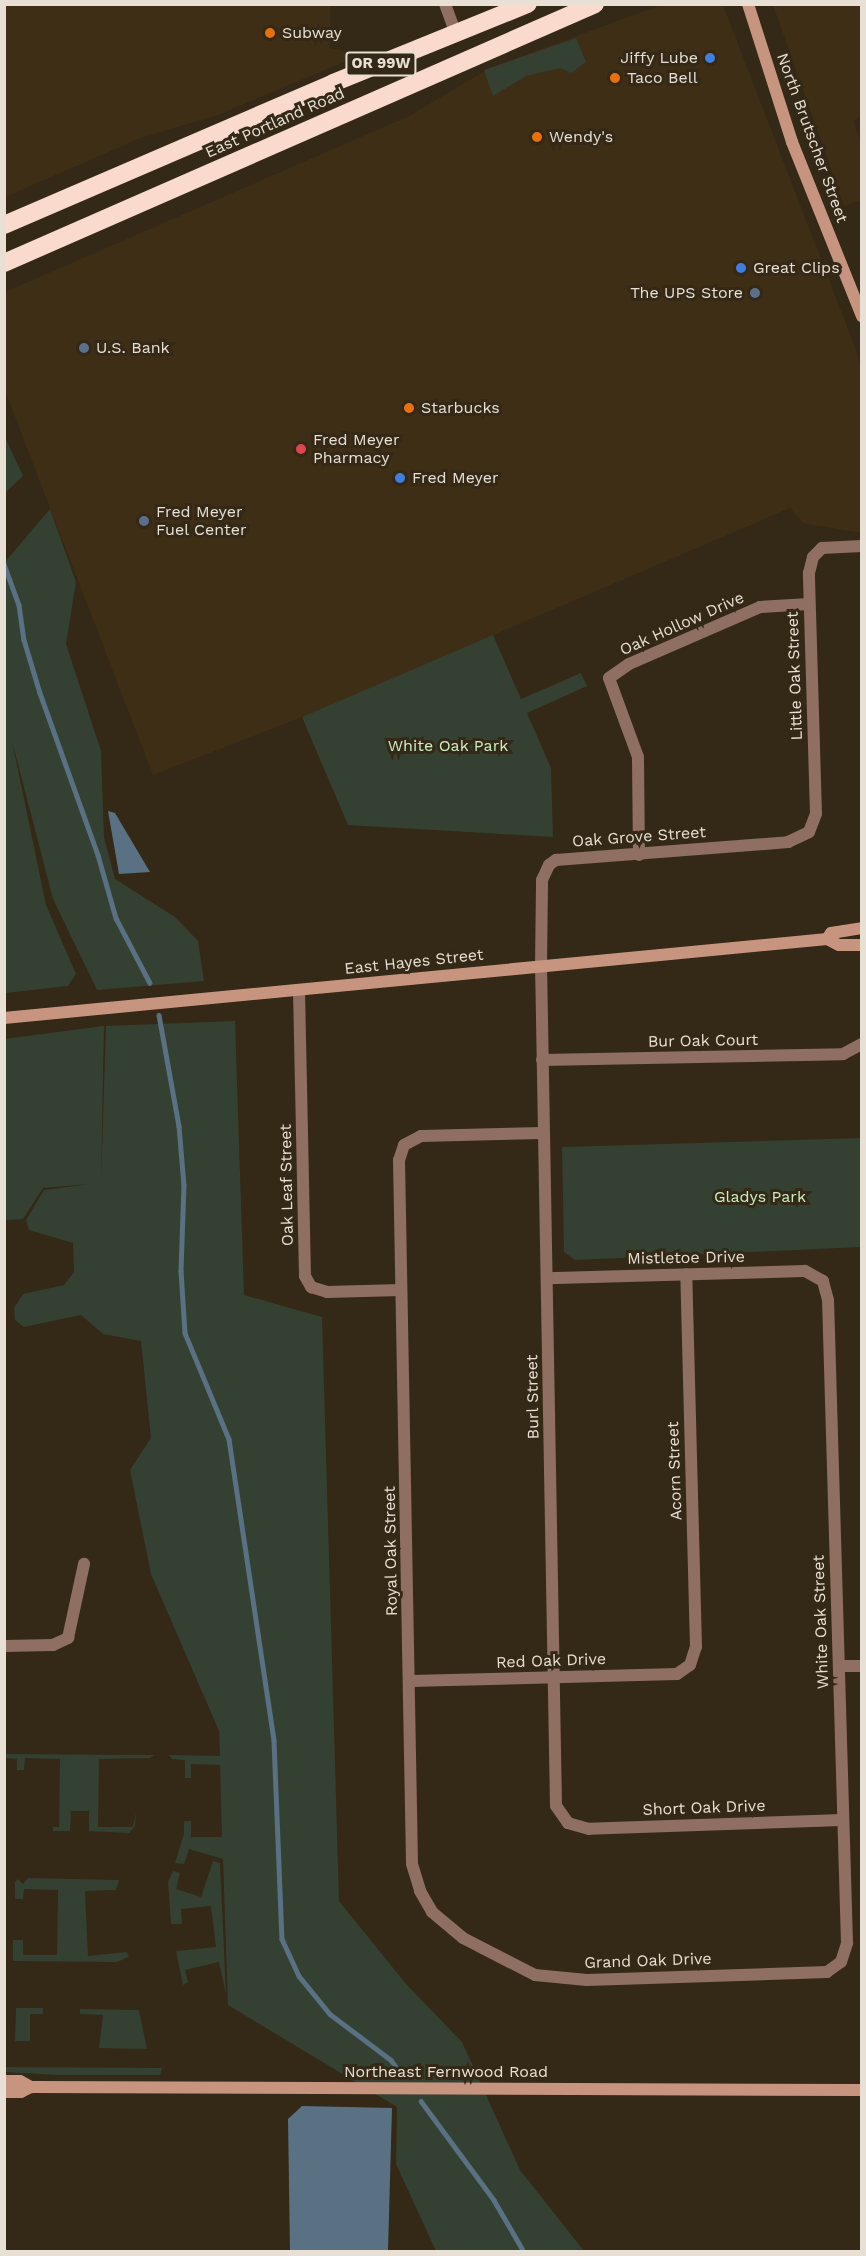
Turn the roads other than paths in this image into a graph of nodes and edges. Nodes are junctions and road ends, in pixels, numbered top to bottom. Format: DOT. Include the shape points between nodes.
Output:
graph roads {
  1 [pos="445,4"];
  2 [pos="528,4"];
  3 [pos="595,4"];
  4 [pos="748,4"];
  5 [pos="456,34"];
  6 [pos="4,225"];
  7 [pos="4,263"];
  8 [pos="861,316"];
  9 [pos="861,546"];
  10 [pos="809,604"];
  11 [pos="799,839"];
  12 [pos="639,855"];
  13 [pos="861,928"];
  14 [pos="827,939"];
  15 [pos="861,945"];
  16 [pos="541,966"];
  17 [pos="299,990"];
  18 [pos="4,1018"];
  19 [pos="861,1044"];
  20 [pos="542,1060"];
  21 [pos="543,1132"];
  22 [pos="686,1274"];
  23 [pos="547,1278"];
  24 [pos="823,1281"];
  25 [pos="401,1290"];
  26 [pos="84,1564"];
  27 [pos="4,1646"];
  28 [pos="690,1665"];
  29 [pos="839,1666"];
  30 [pos="861,1666"];
  31 [pos="554,1677"];
  32 [pos="410,1682"];
  33 [pos="842,1820"];
  34 [pos="568,1823"];
  35 [pos="463,1938"];
  36 [pos="841,1962"];
  37 [pos="4,2081"];
  38 [pos="31,2087"];
  39 [pos="861,2091"];
  40 [pos="4,2092"];
  1 -- 5 [label="street"];
  2 -- 5 [label="highway, East Portland Road / OR 99W"];
  3 -- 7 [label="highway, East Portland Road / OR 99W"];
  4 -- 8 [label="street, North Brutscher Street" via="792,142"];
  5 -- 6 [label="highway, East Portland Road / OR 99W"];
  9 -- 10 [label="street, Little Oak Street" via="822,548 813,557"];
  10 -- 11 [label="street, Little Oak Street" via="816,814 809,832"];
  10 -- 12 [label="street, Oak Hollow Drive" via="760,607 629,664 609,678 638,758"];
  11 -- 12 [label="street, Oak Grove Street"];
  12 -- 16 [label="street, Oak Grove Street" via="565,858 549,865 542,880"];
  13 -- 14 [label="street, East Hayes Street" via="831,933"];
  14 -- 15 [label="street, East Hayes Street" via="839,945"];
  14 -- 16 [label="street, East Hayes Street"];
  16 -- 17 [label="street, East Hayes Street"];
  16 -- 20 [label="street, Burl Street"];
  17 -- 18 [label="street, East Hayes Street"];
  17 -- 25 [label="street, Oak Leaf Street" via="305,1276 311,1287 327,1292"];
  19 -- 20 [label="street, Bur Oak Court" via="843,1054"];
  20 -- 21 [label="street, Burl Street"];
  21 -- 23 [label="street, Burl Street"];
  21 -- 25 [label="street, Royal Oak Street" via="421,1136 404,1145 399,1160"];
  22 -- 23 [label="street, Mistletoe Drive"];
  22 -- 24 [label="street, Mistletoe Drive" via="805,1271"];
  22 -- 28 [label="street, Acorn Street" via="696,1647"];
  23 -- 31 [label="street, Burl Street"];
  24 -- 29 [label="street, White Oak Street" via="828,1300"];
  25 -- 32 [label="street, Royal Oak Street"];
  26 -- 27 [label="street" via="68,1638 53,1646"];
  28 -- 31 [label="street, Red Oak Drive" via="677,1674"];
  29 -- 30 [label="street"];
  29 -- 33 [label="street, White Oak Street"];
  31 -- 32 [label="street, Red Oak Drive"];
  31 -- 34 [label="street, Burl Street" via="556,1806"];
  32 -- 35 [label="street, Royal Oak Street" via="412,1864 432,1912"];
  33 -- 34 [label="street, Short Oak Drive" via="589,1828"];
  33 -- 36 [label="street, White Oak Street" via="848,1943"];
  35 -- 36 [label="street, Grand Oak Drive" via="518,1969 555,1979 827,1972"];
  37 -- 38 [label="street, Northeast Fernwood Road" via="20,2081"];
  38 -- 39 [label="street, Northeast Fernwood Road"];
  38 -- 40 [label="street, Northeast Fernwood Road" via="21,2092"];
}
